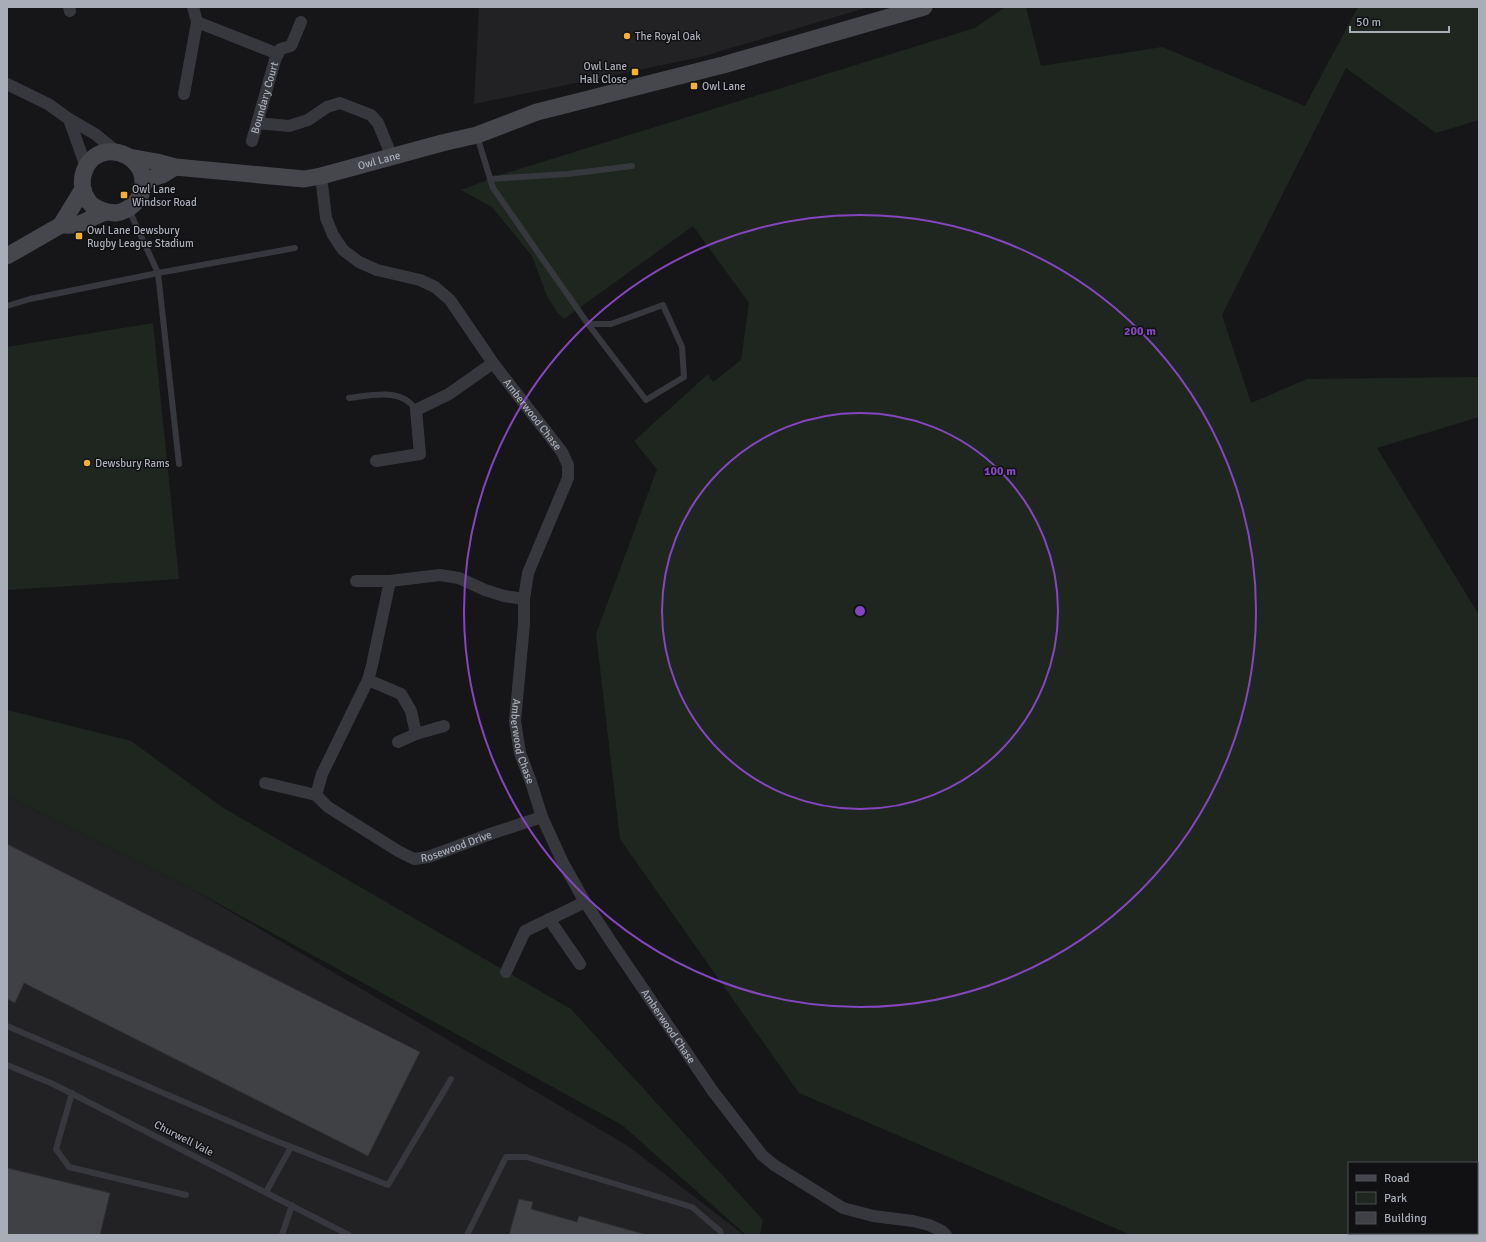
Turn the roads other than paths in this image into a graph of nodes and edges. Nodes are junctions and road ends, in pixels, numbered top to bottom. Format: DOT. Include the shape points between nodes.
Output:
graph roads {
  1 [pos="193,7"];
  2 [pos="924,7"];
  3 [pos="197,22"];
  4 [pos="301,22"];
  5 [pos="278,54"];
  6 [pos="7,84"];
  7 [pos="184,94"];
  8 [pos="68,119"];
  9 [pos="257,123"];
  10 [pos="477,135"];
  11 [pos="252,141"];
  12 [pos="123,154"];
  13 [pos="392,156"];
  14 [pos="632,166"];
  15 [pos="86,167"];
  16 [pos="175,167"];
  17 [pos="321,176"];
  18 [pos="490,179"];
  19 [pos="143,181"];
  20 [pos="83,189"];
  21 [pos="128,208"];
  22 [pos="107,212"];
  23 [pos="61,225"];
  24 [pos="295,248"];
  25 [pos="7,256"];
  26 [pos="158,273"];
  27 [pos="7,306"];
  28 [pos="588,324"];
  29 [pos="493,364"];
  30 [pos="349,398"];
  31 [pos="416,410"];
  32 [pos="376,460"];
  33 [pos="179,464"];
  34 [pos="356,581"];
  35 [pos="390,582"];
  36 [pos="524,599"];
  37 [pos="368,680"];
  38 [pos="444,726"];
  39 [pos="416,734"];
  40 [pos="398,742"];
  41 [pos="265,783"];
  42 [pos="316,795"];
  43 [pos="542,817"];
  44 [pos="585,902"];
  45 [pos="549,919"];
  46 [pos="580,964"];
  47 [pos="506,972"];
  48 [pos="7,1026"];
  49 [pos="7,1065"];
  50 [pos="451,1079"];
  51 [pos="72,1093"];
  52 [pos="291,1147"];
  53 [pos="266,1192"];
  54 [pos="186,1195"];
  55 [pos="292,1205"];
  56 [pos="282,1235"];
  57 [pos="349,1235"];
  58 [pos="467,1235"];
  59 [pos="721,1235"];
  60 [pos="946,1235"];
  1 -- 3 [label="street"];
  2 -- 10 [label="main road, Owl Lane" via="723,65 537,112"];
  3 -- 5 [label="street, Boundary Court"];
  3 -- 7 [label="street"];
  4 -- 5 [label="street, Boundary Court" via="291,46 280,49"];
  5 -- 9 [label="street, Boundary Court"];
  6 -- 8 [label="street" via="48,104"];
  8 -- 12 [label="street"];
  8 -- 15 [label="street"];
  9 -- 11 [label="street, Boundary Court"];
  9 -- 13 [label="street" via="290,126 308,120 340,102 371,115 378,123"];
  10 -- 13 [label="main road, Owl Lane"];
  10 -- 18 [label="lane"];
  12 -- 15 [label="main road, Owl Lane" via="104,152 94,157"];
  12 -- 16 [label="main road, Owl Lane"];
  12 -- 19 [label="main road" via="139,166"];
  13 -- 17 [label="main road, Owl Lane"];
  14 -- 18 [label="lane" via="568,174"];
  15 -- 20 [label="main road" via="82,178"];
  16 -- 17 [label="main road, Owl Lane" via="304,179"];
  16 -- 19 [label="main road" via="162,175"];
  17 -- 29 [label="street, Amberwood Chase" via="326,218 343,250 359,262 377,270 420,280 435,287 450,300"];
  18 -- 28 [label="lane" via="493,188"];
  19 -- 21 [label="main road" via="140,195"];
  20 -- 22 [label="main road" via="89,202 97,209"];
  20 -- 23 [label="main road"];
  21 -- 22 [label="main road" via="117,213"];
  21 -- 26 [label="lane"];
  22 -- 23 [label="main road" via="78,225"];
  23 -- 25 [label="main road"];
  24 -- 26 [label="lane"];
  26 -- 27 [label="lane"];
  26 -- 33 [label="lane"];
  28 -- 28 [label="lane" via="646,400 684,377 682,347 663,305 610,324"];
  29 -- 31 [label="street" via="449,394"];
  29 -- 36 [label="street, Amberwood Chase" via="562,452 568,465 568,478 528,573"];
  30 -- 31 [label="lane" via="398,396 411,403"];
  31 -- 32 [label="street" via="420,454"];
  34 -- 35 [label="street"];
  35 -- 36 [label="street" via="440,575 459,578 504,596"];
  35 -- 37 [label="street"];
  36 -- 43 [label="street, Amberwood Chase" via="515,721 520,753"];
  37 -- 39 [label="street" via="401,694 411,710"];
  37 -- 42 [label="street" via="322,774"];
  38 -- 39 [label="street"];
  39 -- 40 [label="street"];
  41 -- 42 [label="street, Rosewood Drive"];
  42 -- 43 [label="street, Rosewood Drive" via="328,807 414,859 428,857"];
  43 -- 44 [label="street, Amberwood Chase" via="563,863"];
  44 -- 45 [label="street"];
  44 -- 60 [label="street, Amberwood Chase" via="712,1090 762,1155 843,1208 868,1215 929,1225"];
  45 -- 46 [label="street"];
  45 -- 47 [label="street" via="525,931"];
  48 -- 52 [label="lane"];
  49 -- 51 [label="lane, Churwell Vale"];
  50 -- 52 [label="lane" via="388,1185"];
  51 -- 53 [label="lane, Churwell Vale"];
  51 -- 54 [label="lane" via="56,1149 69,1167"];
  52 -- 53 [label="lane"];
  53 -- 55 [label="lane, Churwell Vale"];
  55 -- 56 [label="lane"];
  55 -- 57 [label="lane, Churwell Vale"];
  58 -- 59 [label="lane" via="506,1157 526,1157 692,1207 720,1231"];
}
